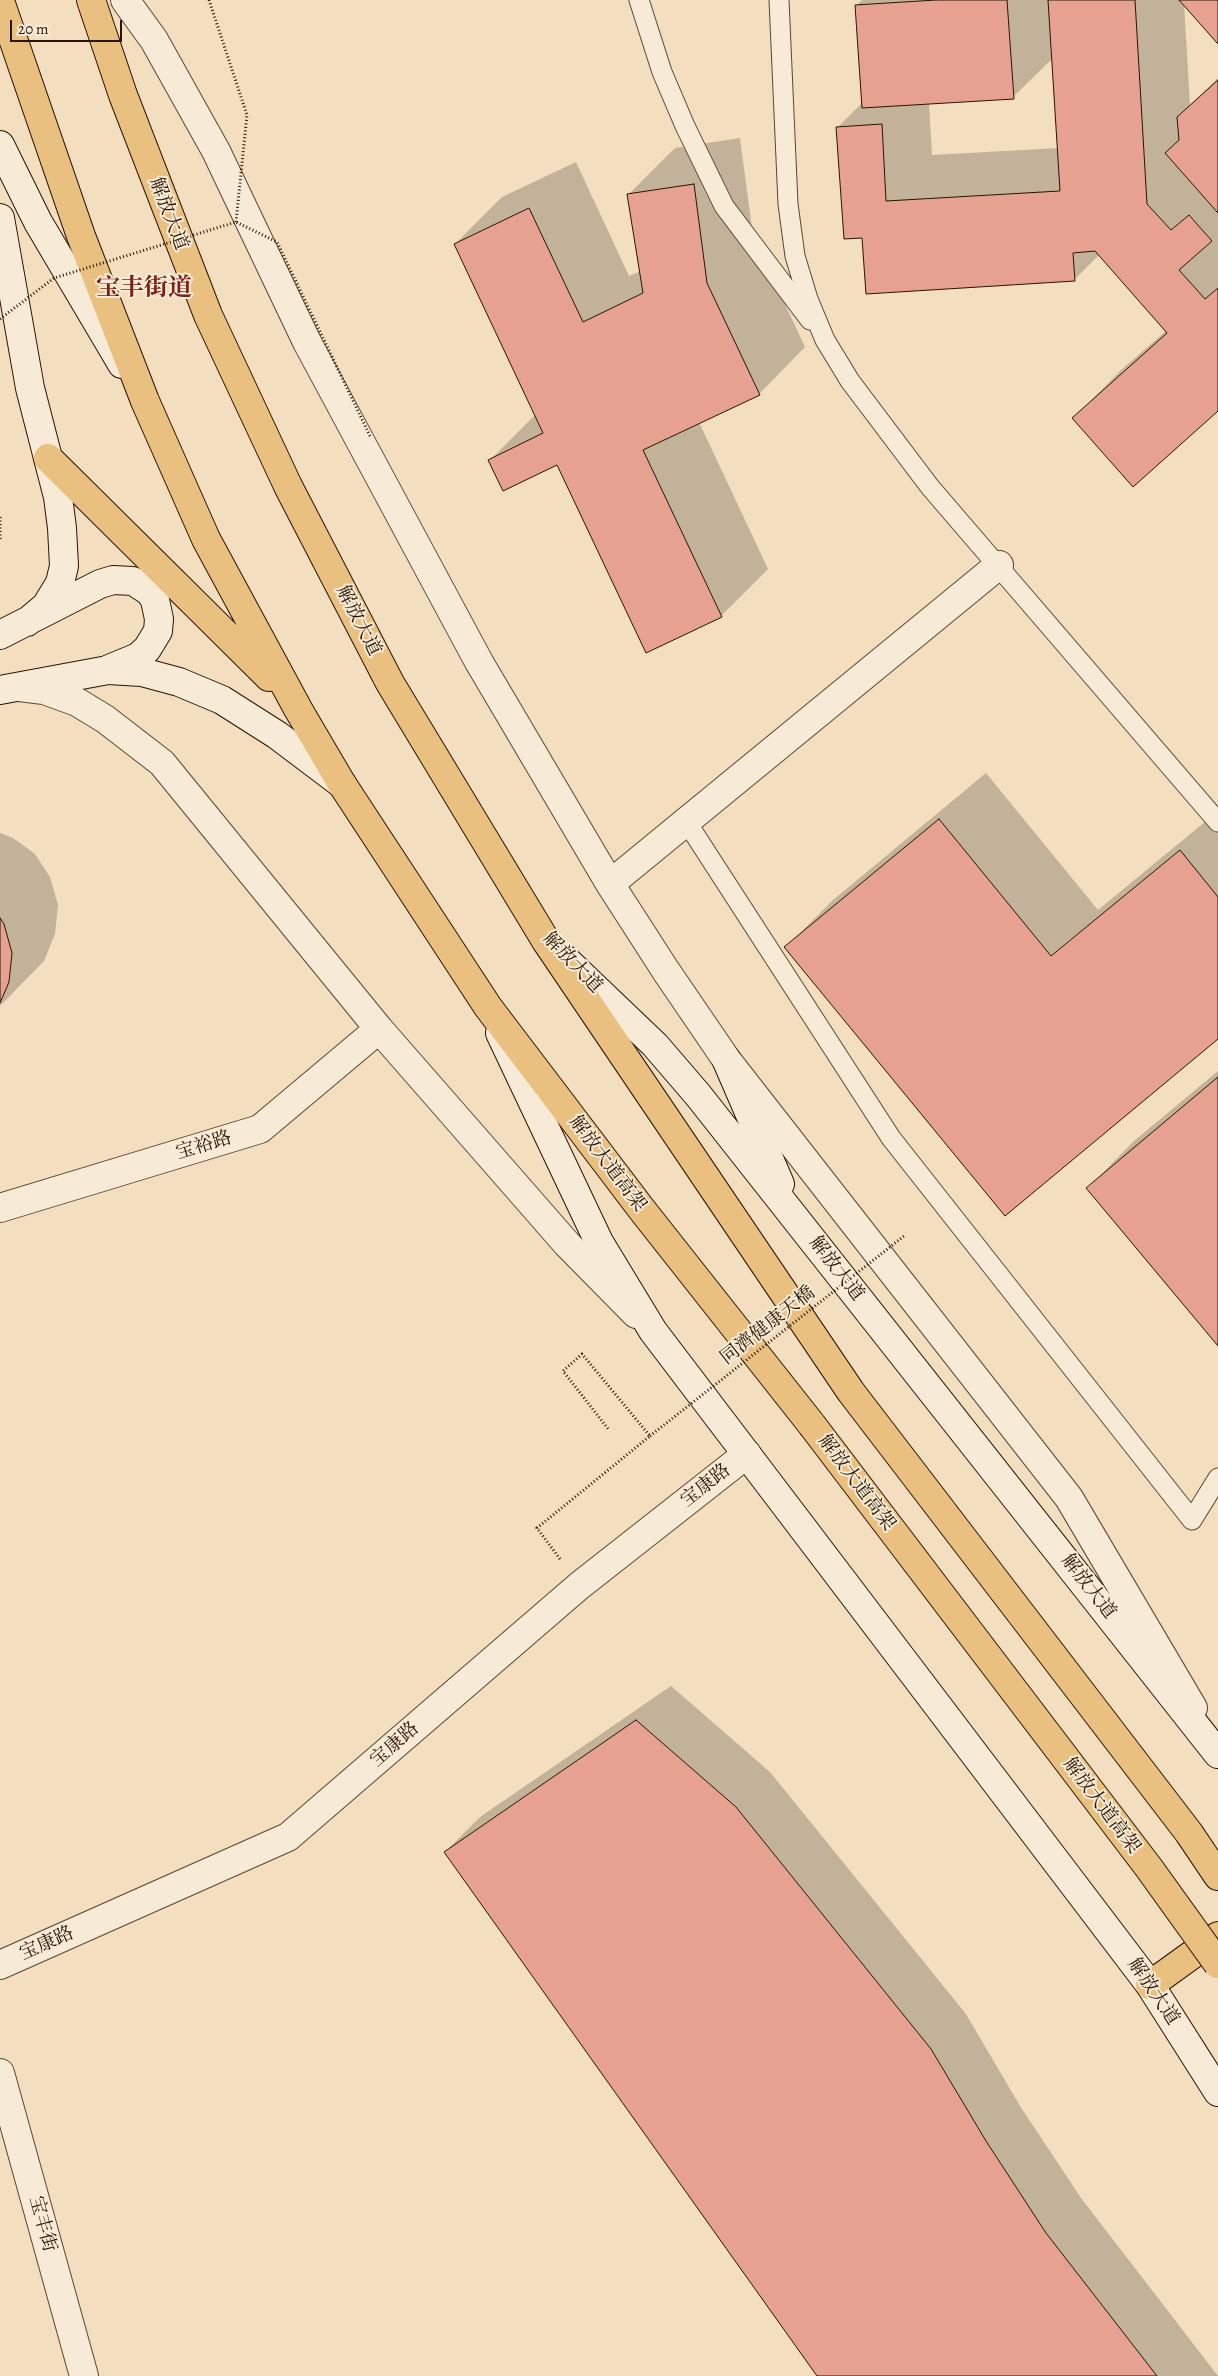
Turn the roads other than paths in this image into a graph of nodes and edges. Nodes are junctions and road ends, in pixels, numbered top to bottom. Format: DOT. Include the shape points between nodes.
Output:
graph roads {
  1 [pos="91,0"];
  2 [pos="125,0"];
  3 [pos="639,0"];
  4 [pos="779,0"];
  5 [pos="0,1"];
  6 [pos="0,145"];
  7 [pos="0,218"];
  8 [pos="825,340"];
  9 [pos="145,401"];
  10 [pos="48,458"];
  11 [pos="999,565"];
  12 [pos="27,622"];
  13 [pos="0,635"];
  14 [pos="108,670"];
  15 [pos="8,688"];
  16 [pos="298,709"];
  17 [pos="342,784"];
  18 [pos="686,821"];
  19 [pos="1218,822"];
  20 [pos="610,884"];
  21 [pos="546,941"];
  22 [pos="488,1007"];
  23 [pos="379,1029"];
  24 [pos="726,1059"];
  25 [pos="0,1208"];
  26 [pos="794,1217"];
  27 [pos="653,1331"];
  28 [pos="747,1454"];
  29 [pos="1218,1478"];
  30 [pos="1218,1752"];
  31 [pos="1218,1876"];
  32 [pos="1218,1936"];
  33 [pos="1218,1964"];
  34 [pos="0,1965"];
  35 [pos="1150,1985"];
  36 [pos="0,2072"];
  37 [pos="1218,2092"];
  38 [pos="84,2376"];
  1 -- 21 [label="main road, 解放大道" via="123,95 208,316 288,486 390,683"];
  2 -- 20 [label="street" via="154,40 216,151 306,342 479,662"];
  3 -- 8 [label="lane" via="662,72 724,206"];
  4 -- 8 [label="lane" via="785,153 795,256"];
  5 -- 9 [label="main road, 解放大道" via="81,236"];
  6 -- 9 [label="street, 解放大道" via="38,222"];
  7 -- 10 [label="street" via="30,388"];
  8 -- 11 [label="lane" via="850,382 930,487"];
  9 -- 16 [label="main road, 解放大道" via="206,539"];
  10 -- 12 [label="street" via="58,496 64,566 56,593"];
  10 -- 16 [label="main road" via="254,659"];
  11 -- 18 [label="street"];
  11 -- 19 [label="lane"];
  12 -- 13 [label="street"];
  12 -- 14 [label="street" via="113,580 125,579 142,586 155,600 158,630 138,657"];
  14 -- 15 [label="street"];
  14 -- 17 [label="street" via="142,672 179,682 222,700 277,735"];
  15 -- 23 [label="street" via="44,690 77,702 105,719 162,763"];
  16 -- 17 [label="main road, 解放大道"];
  17 -- 22 [label="main road, 解放大道"];
  18 -- 20 [label="street"];
  18 -- 29 [label="lane" via="890,1138 1192,1520"];
  20 -- 24 [label="street"];
  21 -- 26 [label="street, 解放大道" via="655,1045"];
  21 -- 31 [label="main road" via="851,1392 1189,1833"];
  22 -- 27 [label="street, 解放大道" via="599,1242"];
  22 -- 33 [label="main road, 解放大道高架, bridge" via="812,1426 1149,1868"];
  23 -- 25 [label="street, 宝裕路" via="260,1128"];
  23 -- 27 [label="street" via="567,1244"];
  24 -- 26 [label="street"];
  24 -- 30 [label="street" via="1069,1498"];
  26 -- 30 [label="street, 解放大道"];
  27 -- 28 [label="street, 解放大道"];
  28 -- 34 [label="street, 宝康路" via="579,1586 288,1837"];
  28 -- 35 [label="street, 解放大道"];
  32 -- 35 [label="main road"];
  35 -- 37 [label="street, 解放大道"];
  36 -- 38 [label="street, 宝丰街"];
}
